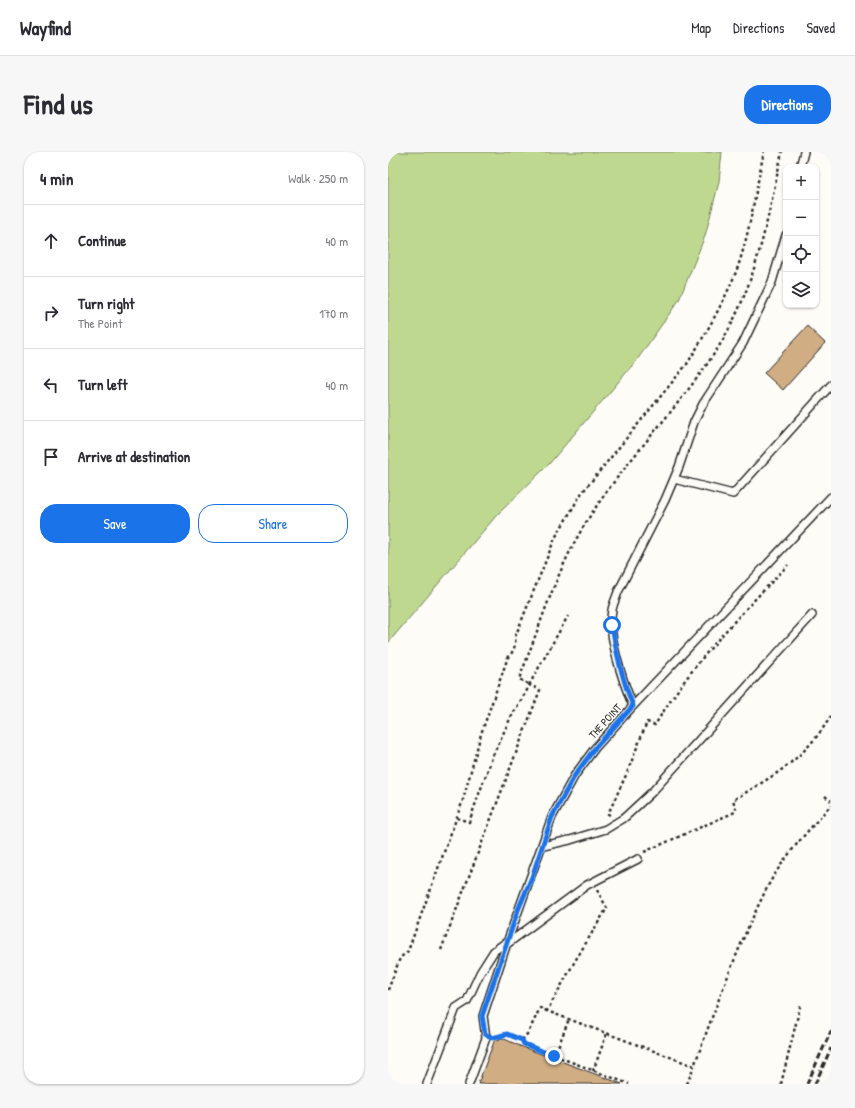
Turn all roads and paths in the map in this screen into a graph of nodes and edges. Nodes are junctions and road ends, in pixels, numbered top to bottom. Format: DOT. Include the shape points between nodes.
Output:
graph roads {
  1 [pos="764,152"];
  2 [pos="782,152"];
  3 [pos="804,152"];
  4 [pos="801,164"];
  5 [pos="786,236"];
  6 [pos="831,386"];
  7 [pos="674,479"];
  8 [pos="831,497"];
  9 [pos="788,565"];
  10 [pos="812,615"];
  11 [pos="568,616"];
  12 [pos="529,685"];
  13 [pos="633,706"];
  14 [pos="831,716"];
  15 [pos="825,796"];
  16 [pos="831,801"];
  17 [pos="831,805"];
  18 [pos="457,818"];
  19 [pos="617,822"];
  20 [pos="543,846"];
  21 [pos="638,859"];
  22 [pos="593,882"];
  23 [pos="507,944"];
  24 [pos="441,950"];
  25 [pos="388,990"];
  26 [pos="801,1003"];
  27 [pos="547,1011"];
  28 [pos="569,1019"];
  29 [pos="485,1034"];
  30 [pos="608,1034"];
  31 [pos="522,1040"];
  32 [pos="554,1056"];
  33 [pos="694,1066"];
  34 [pos="593,1071"];
  35 [pos="428,1084"];
  36 [pos="469,1084"];
  37 [pos="629,1084"];
  38 [pos="687,1084"];
  39 [pos="781,1084"];
  1 -- 18 [label="path" via="736,271 712,321 687,364 581,494 555,538 515,637 516,643 508,657 481,734"];
  2 -- 12 [label="path" via="759,255 740,305 701,373 607,493 582,530 558,575 519,679"];
  3 -- 4 [label="lane"];
  5 -- 7 [label="lane" via="772,282 743,343 694,422"];
  6 -- 7 [label="lane" via="733,494"];
  7 -- 13 [label="lane" via="618,592 612,610 616,655"];
  8 -- 13 [label="lane, THE POINT"];
  9 -- 19 [label="path" via="693,667 655,725 647,722 608,814"];
  10 -- 19 [label="lane" via="652,792"];
  11 -- 12 [label="path"];
  12 -- 18 [label="path" via="493,755 469,822"];
  12 -- 24 [label="path" via="540,690"];
  13 -- 20 [label="lane, THE POINT" via="595,748 575,775 552,817"];
  14 -- 21 [label="path" via="803,754 778,773 733,800 735,812 640,854"];
  15 -- 16 [label="path"];
  17 -- 33 [label="path" via="785,860 769,885 742,940"];
  18 -- 25 [label="path" via="408,951 400,958"];
  19 -- 20 [label="lane" via="598,833"];
  20 -- 23 [label="lane, THE POINT"];
  21 -- 22 [label="lane"];
  22 -- 23 [label="lane"];
  22 -- 27 [label="path" via="607,908"];
  23 -- 29 [label="lane, THE POINT" via="482,1016"];
  23 -- 35 [label="lane" via="494,951 467,1001 456,1008"];
  26 -- 39 [label="path"];
  27 -- 28 [label="path"];
  27 -- 31 [label="path" via="540,1008"];
  28 -- 30 [label="path"];
  28 -- 32 [label="path"];
  29 -- 31 [label="path" via="493,1038 507,1034"];
  29 -- 36 [label="lane, THE POINT" via="486,1038"];
  30 -- 33 [label="path"];
  30 -- 34 [label="path"];
  31 -- 32 [label="path" via="524,1044"];
  32 -- 34 [label="path"];
  33 -- 38 [label="path"];
  34 -- 37 [label="path"];
}
